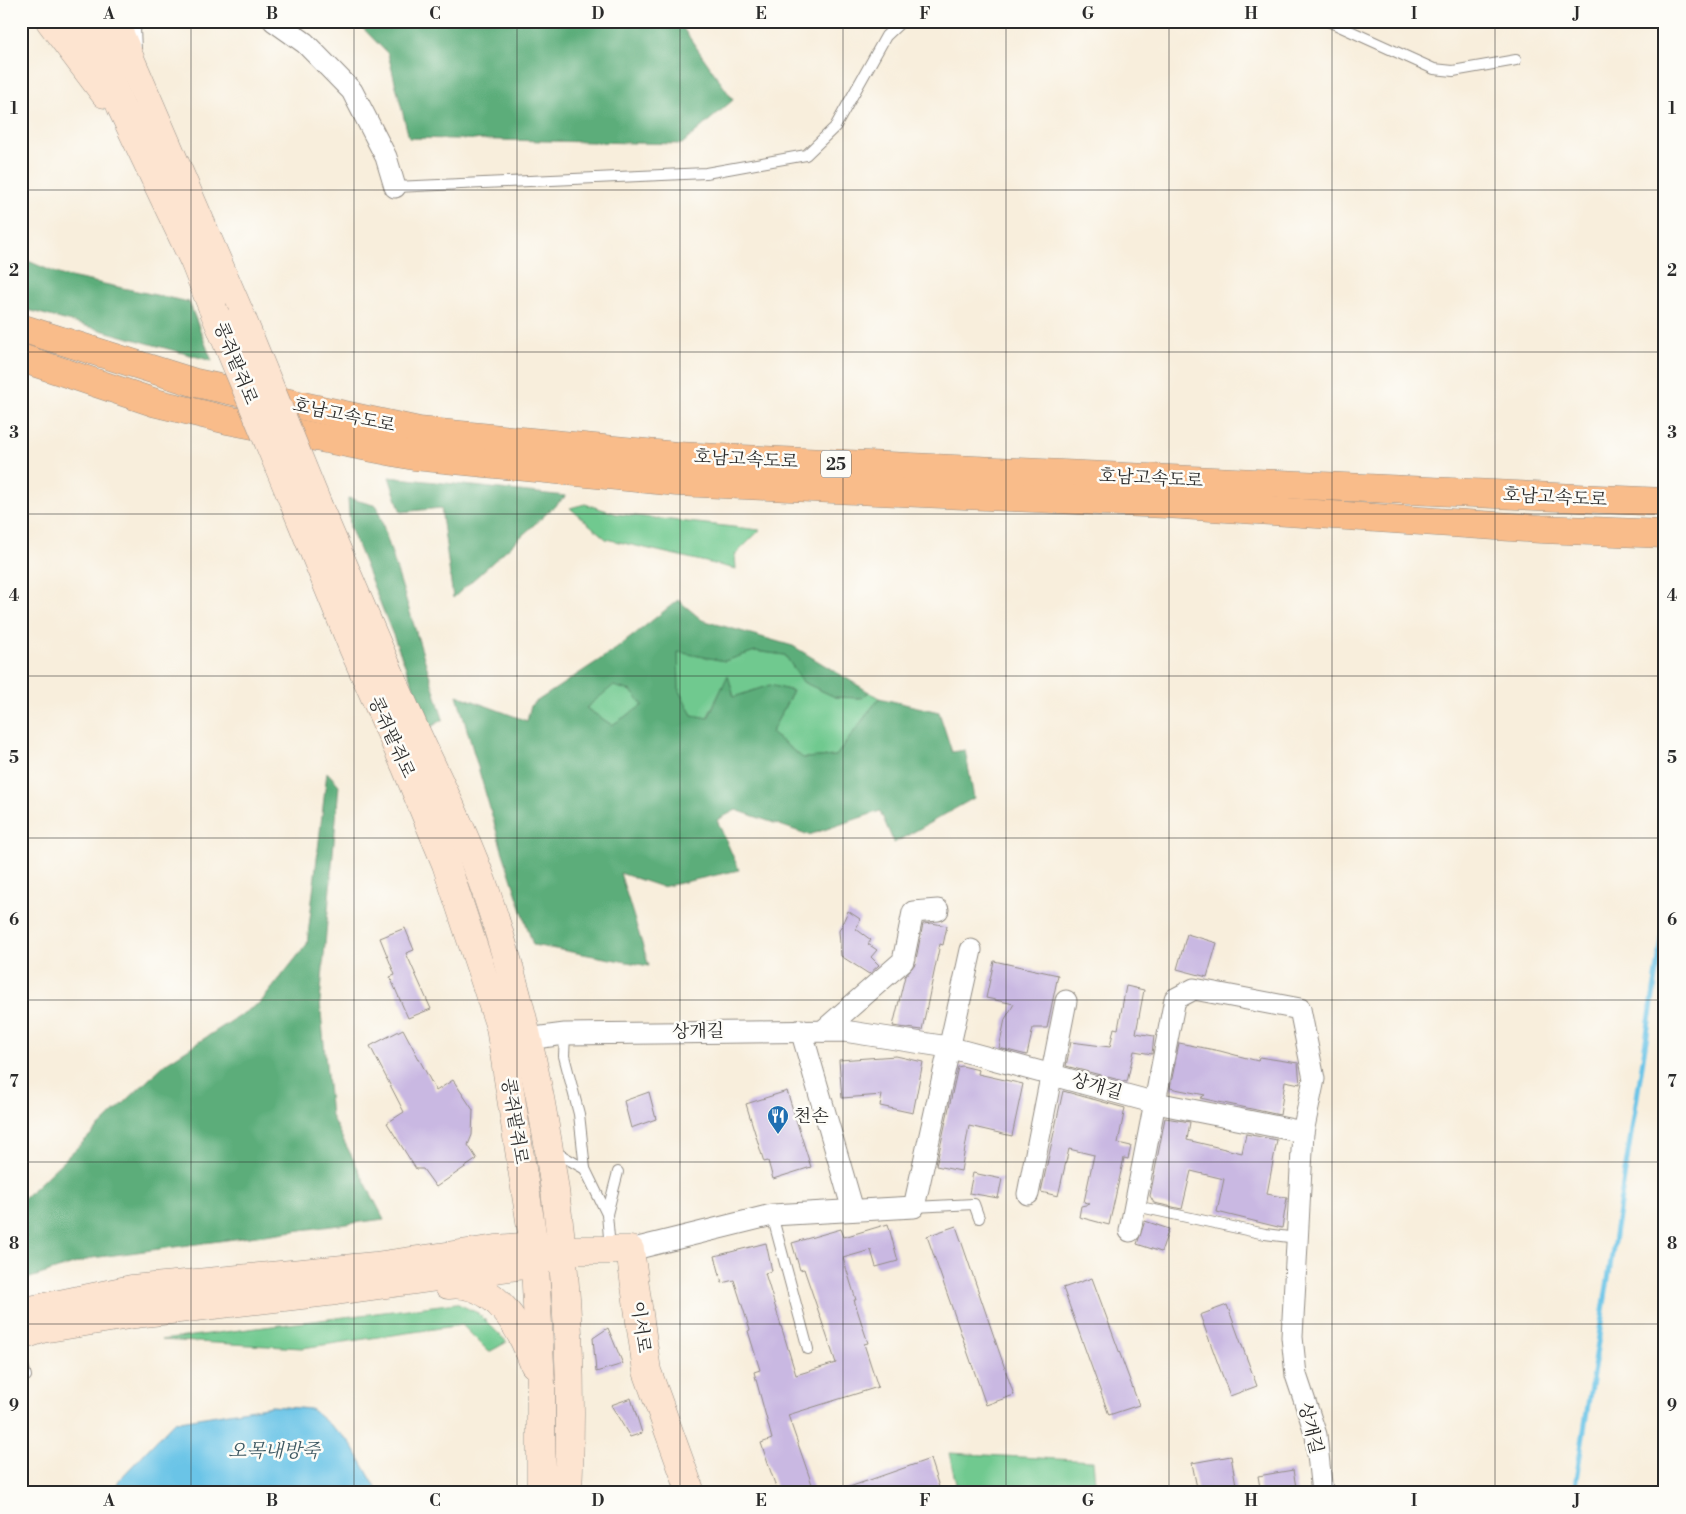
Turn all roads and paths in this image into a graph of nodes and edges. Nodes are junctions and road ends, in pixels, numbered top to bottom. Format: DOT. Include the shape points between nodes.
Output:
graph roads {
  1 [pos="50,21"];
  2 [pos="85,21"];
  3 [pos="114,21"];
  4 [pos="141,21"];
  5 [pos="274,21"];
  6 [pos="902,21"];
  7 [pos="1328,21"];
  8 [pos="1516,60"];
  9 [pos="137,74"];
  10 [pos="121,108"];
  11 [pos="395,187"];
  12 [pos="21,328"];
  13 [pos="21,358"];
  14 [pos="1665,502"];
  15 [pos="307,508"];
  16 [pos="1665,534"];
  17 [pos="938,910"];
  18 [pos="971,950"];
  19 [pos="1066,1001"];
  20 [pos="801,1030"];
  21 [pos="823,1031"];
  22 [pos="565,1034"];
  23 [pos="527,1039"];
  24 [pos="948,1047"];
  25 [pos="506,1065"];
  26 [pos="1052,1073"];
  27 [pos="1156,1102"];
  28 [pos="1303,1132"];
  29 [pos="548,1148"];
  30 [pos="584,1168"];
  31 [pos="618,1172"];
  32 [pos="1028,1194"];
  33 [pos="1136,1206"];
  34 [pos="914,1207"];
  35 [pos="853,1210"];
  36 [pos="607,1214"];
  37 [pos="772,1215"];
  38 [pos="979,1218"];
  39 [pos="1130,1231"];
  40 [pos="1297,1238"];
  41 [pos="562,1250"];
  42 [pos="620,1250"];
  43 [pos="483,1252"];
  44 [pos="535,1256"];
  45 [pos="447,1274"];
  46 [pos="175,1297"];
  47 [pos="21,1312"];
  48 [pos="21,1336"];
  49 [pos="808,1349"];
  50 [pos="21,1358"];
  51 [pos="26,1376"];
  52 [pos="541,1384"];
  53 [pos="541,1493"];
  54 [pos="568,1493"];
  55 [pos="691,1493"];
  56 [pos="1322,1493"];
  1 -- 10 [label="main road" via="105,94"];
  2 -- 10 [label="main road, 콩쥐팥쥐로"];
  3 -- 9 [label="main road, 콩쥐팥쥐로"];
  4 -- 9 [label="lane" via="135,28"];
  5 -- 11 [label="street" via="305,43 352,91 386,157"];
  6 -- 11 [label="lane" via="886,36 835,127 806,155 706,173"];
  7 -- 8 [label="lane" via="1434,69 1453,71"];
  9 -- 15 [label="main road, 콩쥐팥쥐로, bridge" via="241,316"];
  10 -- 15 [label="main road, 콩쥐팥쥐로, bridge"];
  12 -- 14 [label="highway, 호남고속도로 / 25" via="196,384 419,431 677,456"];
  13 -- 16 [label="highway, 호남고속도로 / 25" via="156,403 414,456 677,482 1166,504 1540,529"];
  15 -- 23 [label="main road, 콩쥐팥쥐로" via="447,794 485,891"];
  15 -- 25 [label="main road, 콩쥐팥쥐로" via="353,648 446,864 500,1027"];
  17 -- 21 [label="street" via="913,912 903,961"];
  18 -- 24 [label="street"];
  19 -- 26 [label="street"];
  20 -- 21 [label="street, 상개길"];
  20 -- 22 [label="street, 상개길"];
  20 -- 35 [label="street"];
  21 -- 24 [label="street, 상개길" via="844,1031"];
  22 -- 23 [label="street, 상개길"];
  22 -- 30 [label="lane" via="564,1056 579,1114"];
  23 -- 29 [label="main road, 콩쥐팥쥐로"];
  24 -- 26 [label="street, 상개길"];
  24 -- 34 [label="street"];
  25 -- 43 [label="main road" via="495,1082 517,1209 510,1230 486,1242"];
  25 -- 44 [label="main road, 콩쥐팥쥐로"];
  26 -- 27 [label="street, 상개길"];
  26 -- 32 [label="street"];
  27 -- 28 [label="street, 상개길"];
  27 -- 28 [label="street" via="1175,999 1194,989 1300,1009 1314,1079"];
  27 -- 33 [label="street"];
  28 -- 40 [label="street, 상개길"];
  29 -- 30 [label="lane"];
  29 -- 41 [label="main road, 콩쥐팥쥐로"];
  30 -- 36 [label="lane"];
  31 -- 36 [label="lane"];
  33 -- 39 [label="street"];
  33 -- 40 [label="lane"];
  34 -- 35 [label="street"];
  34 -- 38 [label="lane" via="974,1204"];
  35 -- 37 [label="street"];
  36 -- 42 [label="lane"];
  37 -- 42 [label="street"];
  37 -- 49 [label="lane"];
  40 -- 56 [label="street, 상개길" via="1292,1337 1296,1375 1316,1435"];
  41 -- 42 [label="main road"];
  41 -- 44 [label="main road"];
  41 -- 54 [label="main road, 콩쥐팥쥐로" via="570,1377"];
  42 -- 55 [label="main road, 이서로" via="647,1371"];
  43 -- 44 [label="main road"];
  43 -- 46 [label="main road"];
  44 -- 45 [label="main road"];
  44 -- 52 [label="main road, 콩쥐팥쥐로"];
  45 -- 46 [label="main road" via="336,1291"];
  45 -- 52 [label="main road" via="448,1285 459,1284 489,1294 516,1322"];
  46 -- 47 [label="main road" via="132,1289"];
  46 -- 48 [label="main road"];
  50 -- 51 [label="lane"];
  52 -- 53 [label="main road, 콩쥐팥쥐로"];
}
